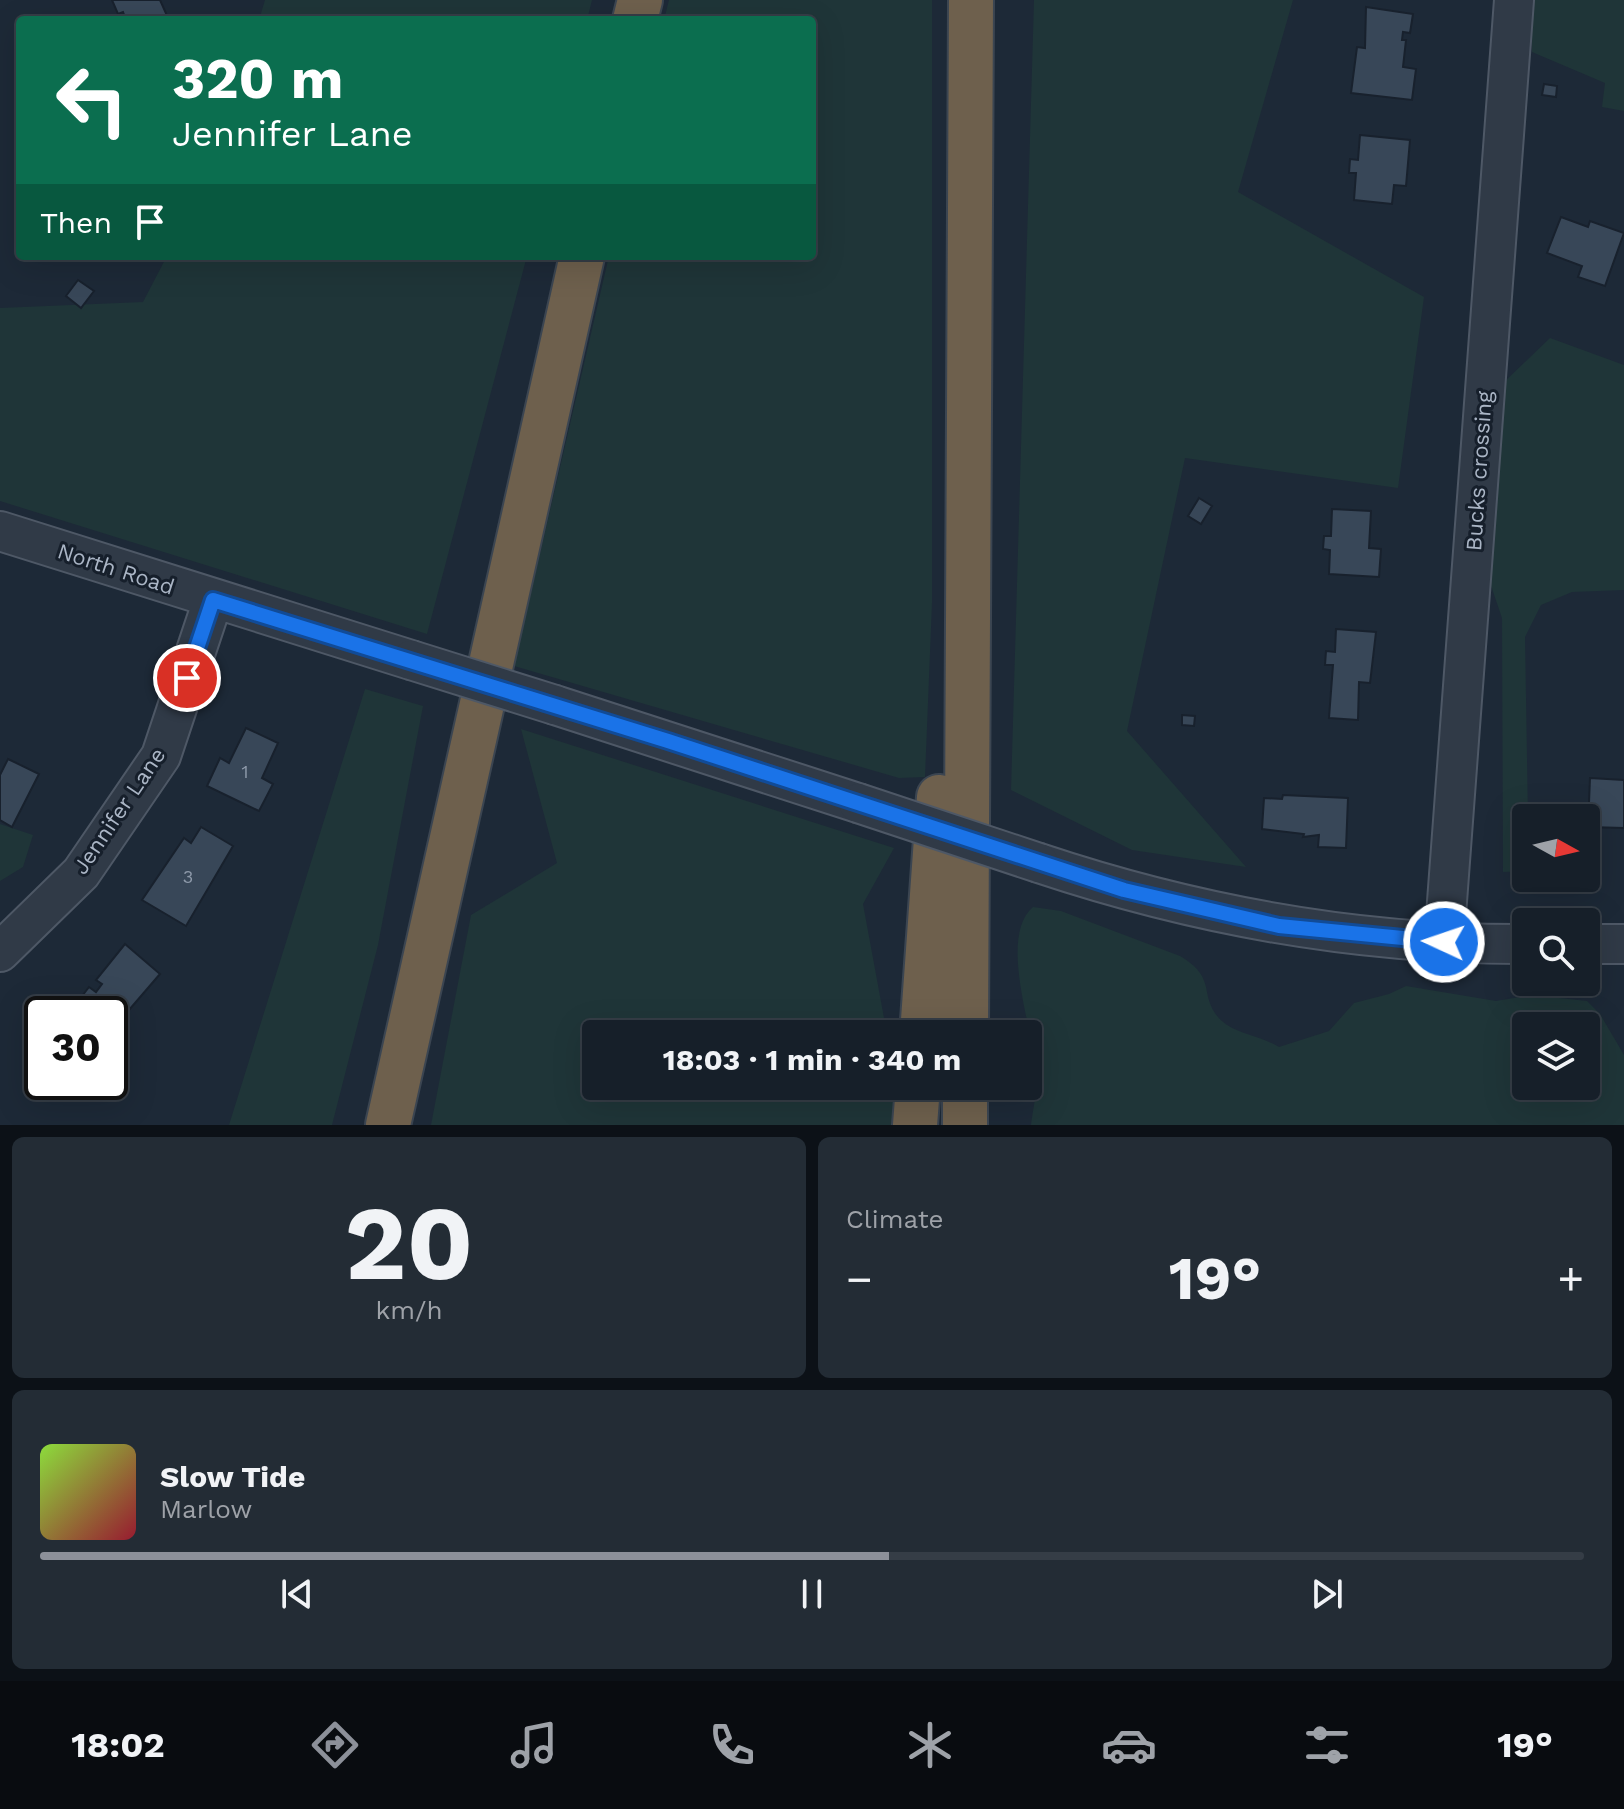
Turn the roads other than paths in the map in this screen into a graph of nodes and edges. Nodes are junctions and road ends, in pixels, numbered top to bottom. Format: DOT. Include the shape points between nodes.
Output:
graph roads {
  1 [pos="971,0"];
  2 [pos="1514,0"];
  3 [pos="581,260"];
  4 [pos="0,531"];
  5 [pos="968,531"];
  6 [pos="213,600"];
  7 [pos="1444,942"];
  8 [pos="1512,944"];
  9 [pos="1600,944"];
  10 [pos="1624,944"];
  11 [pos="0,952"];
  12 [pos="923,1020"];
  13 [pos="966,1020"];
  14 [pos="917,1100"];
  15 [pos="965,1100"];
  16 [pos="388,1125"];
  17 [pos="915,1125"];
  18 [pos="965,1125"];
  1 -- 5 [label="highway"];
  2 -- 7 [label="street, Bucks crossing"];
  3 -- 16 [label="highway"];
  4 -- 6 [label="street, North Road"];
  5 -- 12 [label="highway" via="945,660"];
  5 -- 13 [label="highway"];
  6 -- 7 [label="street, North Road, bridge" via="1165,901 1333,934"];
  6 -- 11 [label="street, Jennifer Lane" via="161,756 81,873"];
  7 -- 8 [label="street, North Road"];
  9 -- 10 [label="street"];
  14 -- 17 [label="highway"];
  15 -- 18 [label="highway"];
}
